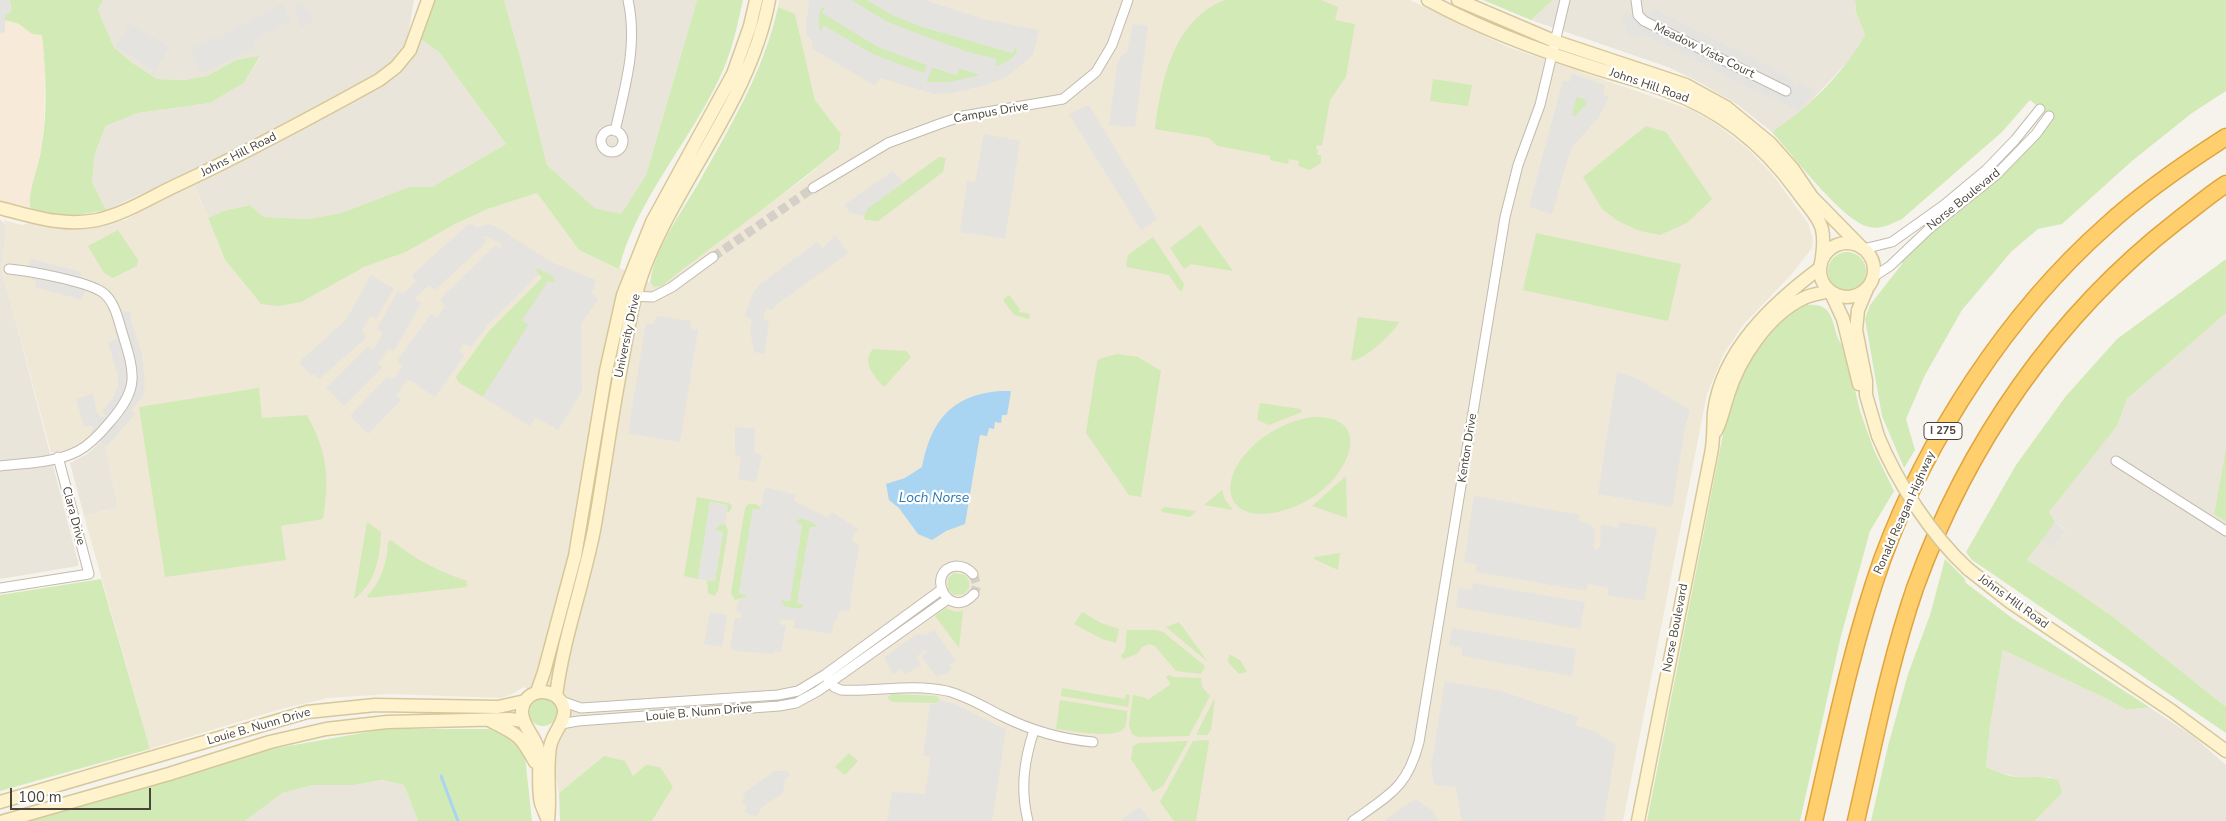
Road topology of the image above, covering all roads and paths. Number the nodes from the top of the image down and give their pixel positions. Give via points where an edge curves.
1 (428, 0) edge
2 (628, 0) edge
3 (756, 0) edge
4 (769, 0) edge
5 (1128, 0) edge
6 (1428, 0) edge
7 (1458, 0) edge
8 (1565, 0) edge
9 (1636, 0) edge
10 (1553, 47) junction
11 (1786, 91) dead end
12 (2040, 110) dead end
13 (2049, 116) dead end
14 (615, 130) dead end
15 (2226, 137) edge
16 (2226, 184) edge
17 (813, 188) tunnel mouth
18 (0, 208) edge
19 (1863, 248) junction
20 (713, 257) tunnel mouth
21 (1820, 266) junction
22 (9, 269) dead end
23 (1874, 277) junction
24 (1867, 289) junction
25 (1831, 292) junction
26 (629, 296) junction
27 (1866, 394) junction
28 (1714, 436) junction
29 (58, 457) junction
30 (2116, 460) dead end
31 (0, 466) edge
32 (2226, 530) edge
33 (974, 574) dead end
34 (0, 588) edge
35 (941, 590) junction
36 (974, 594) dead end
37 (948, 599) junction
38 (828, 678) junction
39 (537, 692) junction
40 (558, 698) junction
41 (525, 701) junction
42 (488, 720) junction
43 (525, 724) junction
44 (558, 727) junction
45 (1034, 730) junction
46 (1093, 742) dead end
47 (2226, 751) edge
48 (539, 769) junction
49 (0, 802) edge
50 (548, 820) edge
51 (4, 821) edge
52 (1028, 821) edge
53 (1353, 821) edge
54 (1638, 821) edge
55 (1814, 821) edge
56 (1856, 821) edge

1 - 18 main road, Johns Hill Road via 410,50 396,67 222,164 120,213 96,220 49,221
2 - 14 street via 633,38
3 - 26 main road, University Drive via 733,74 652,222
4 - 26 main road, University Drive via 761,35 738,92
5 - 17 street, Campus Drive via 1112,45 1096,72 1063,99 963,116 942,123 888,143
6 - 10 main road, Johns Hill Road via 1489,29
7 - 10 main road, Johns Hill Road
8 - 10 street, Kenton Drive
9 - 11 street, Meadow Vista Court via 1638,15 1644,21
10 - 19 main road, Johns Hill Road via 1670,79 1726,107 1770,143 1812,197
10 - 21 main road, Johns Hill Road via 1678,95 1737,128 1778,166 1816,216 1824,235
10 - 53 street, Kenton Drive via 1540,105 1518,165 1505,217 1414,763 1405,780
12 - 19 street, Norse Boulevard via 1986,170 1944,204 1892,242
13 - 23 street, Norse Boulevard via 1996,175
15 - 55 highway, Ronald Reagan Highway / I 275 via 2139,198 2080,251 2007,334 1945,426 1919,475 1880,569 1860,629
16 - 56 highway via 2140,250 2092,296 2033,368 2001,413 1966,473 1930,550 1903,627
19 - 21 main road via 1845,243 1837,245 1824,256
19 - 23 main road via 1872,260
20 - 26 street via 672,287 653,296
21 - 25 main road via 1822,280
21 - 28 main road, Norse Boulevard via 1764,316 1732,360 1718,395
22 - 29 street via 30,271 101,292 111,301 130,356 131,390 126,403 94,441 77,452
23 - 24 main road
24 - 25 main road via 1854,297
24 - 27 main road, Johns Hill Road via 1856,319
25 - 27 main road, Johns Hill Road via 1842,319 1858,380
25 - 28 main road, Norse Boulevard via 1807,296 1797,302 1756,339 1740,363
26 - 39 main road, University Drive via 605,379 575,556
26 - 40 main road, University Drive via 588,561 568,634
27 - 47 main road, Johns Hill Road, bridge via 1878,436 1895,473 1928,522 1968,569 2010,602
28 - 54 main road, Norse Boulevard
29 - 31 street
29 - 34 street, Clara Drive via 89,574
30 - 32 street
33 - 35 street via 964,567 952,567 941,579
35 - 37 street
35 - 38 street, Louie B. Nunn Drive
36 - 37 street via 964,602
37 - 38 street, Louie B. Nunn Drive
38 - 40 street, Louie B. Nunn Drive via 798,691 778,695 582,708
38 - 44 street, Louie B. Nunn Drive via 818,691 796,703 578,720
38 - 45 street via 834,688 841,690 908,686 946,691 968,698
39 - 40 main road via 544,691
39 - 41 main road
40 - 44 main road, University Drive via 564,713
41 - 43 main road, University Drive via 522,710
41 - 49 main road, Louie B. Nunn Drive via 498,708 375,705 307,712
42 - 43 main road, Louie B. Nunn Drive via 510,719
42 - 48 main road via 516,733 526,743
42 - 51 main road, Louie B. Nunn Drive via 387,722 326,728
43 - 44 main road via 541,734
43 - 48 main road, University Drive via 538,750
44 - 50 main road, University Drive via 550,746 548,764
45 - 46 street
45 - 52 street via 1023,776
48 - 50 main road, University Drive via 541,802

